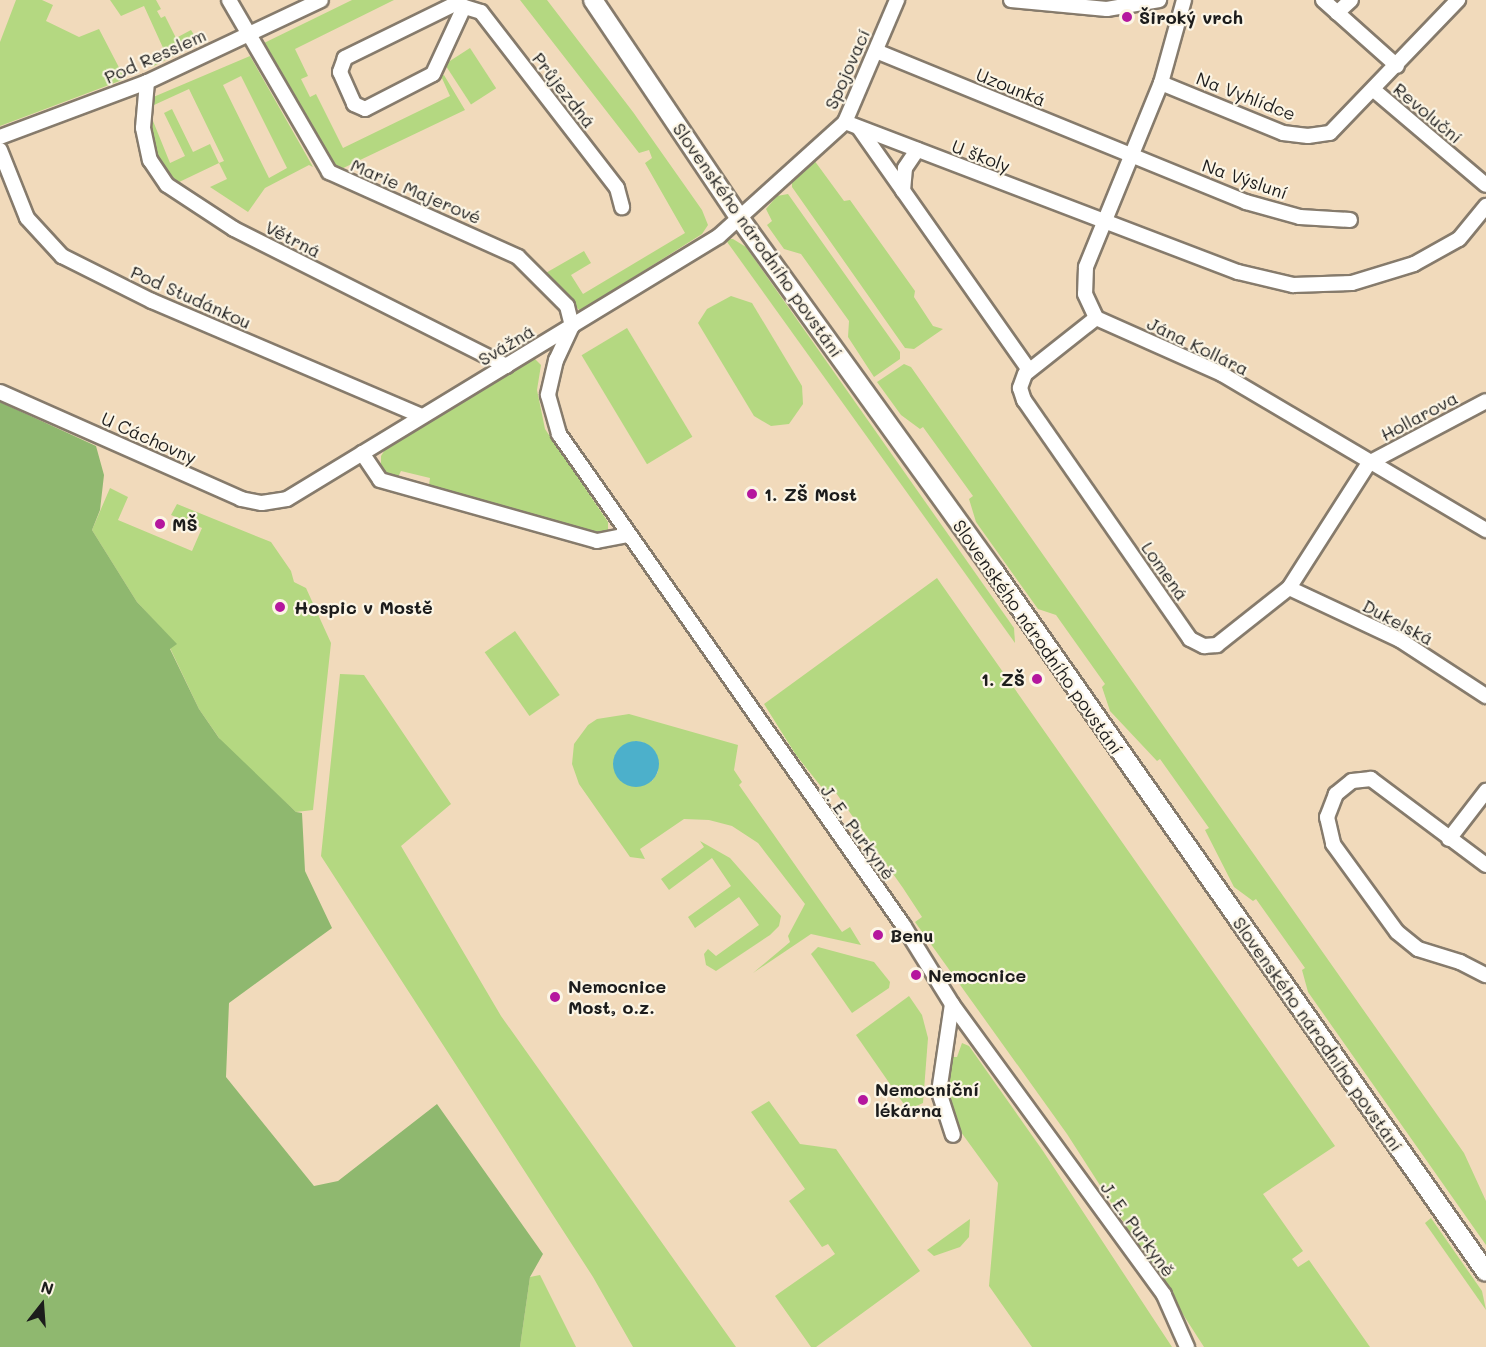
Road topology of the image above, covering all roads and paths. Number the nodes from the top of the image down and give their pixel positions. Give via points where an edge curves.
1 (230, 0) edge
2 (321, 0) edge
3 (593, 0) edge
4 (897, 0) edge
5 (1011, 0) edge
6 (1159, 0) edge
7 (1184, 0) edge
8 (1323, 0) edge
9 (1351, 0) edge
10 (1458, 0) edge
11 (457, 4) edge
12 (1337, 13) junction
13 (250, 34) junction
14 (876, 51) junction
15 (1397, 66) junction
16 (147, 82) junction
17 (1161, 82) junction
18 (1375, 91) junction
19 (844, 122) junction
20 (859, 128) junction
21 (0, 137) edge
22 (0, 150) edge
23 (917, 150) junction
24 (1133, 156) junction
25 (1486, 185) edge
26 (903, 190) junction
27 (1486, 206) edge
28 (622, 207) dead end
29 (738, 216) junction
30 (1350, 220) dead end
31 (1104, 224) junction
32 (1096, 318) junction
33 (572, 326) junction
34 (506, 366) junction
35 (1029, 370) junction
36 (0, 392) edge
37 (1486, 401) edge
38 (421, 416) junction
39 (362, 453) junction
40 (1370, 463) junction
41 (287, 499) joint
42 (1486, 530) edge
43 (628, 535) junction
44 (1289, 588) junction
45 (1486, 696) edge
46 (1486, 791) edge
47 (1449, 839) junction
48 (1486, 865) edge
49 (1486, 975) edge
50 (952, 1004) junction
51 (953, 1135) dead end
52 (1486, 1272) edge
53 (1187, 1347) edge

1 - 13 street, Marie Majerové
2 - 13 street, Pod Resslem
3 - 29 street, Slovenského národního povstání
4 - 14 street, Spojovací
5 - 6 street via 1107,9
7 - 17 street
8 - 12 street
9 - 12 street
10 - 15 street, Na Vyhlídce
11 - 11 street via 345,58 340,72 354,104 365,109 433,74
11 - 28 street, Průjezdná via 481,12 489,21 617,188
12 - 15 street
13 - 16 street, Pod Resslem
13 - 33 street, Marie Majerové via 329,172 518,257 567,306
14 - 19 street, Spojovací
14 - 24 street, Uzounká
15 - 18 street, Na Vyhlídce
16 - 21 street, Pod Resslem
16 - 34 street, Větrná via 143,128 150,160 166,185 234,229
17 - 18 street, Na Vyhlídce via 1283,133 1308,136 1330,133
17 - 24 street
18 - 25 street, Revoluční
19 - 20 street, U školy
19 - 29 street, Spojovací
20 - 23 street, U školy
20 - 26 street
22 - 38 street, Pod Studánkou via 27,218 62,256 152,301
23 - 26 street via 905,168
23 - 31 street, U školy
24 - 30 street, Na Výsluní via 1246,202 1300,217
24 - 31 street
26 - 35 street
27 - 31 street, U školy via 1459,239 1414,264 1352,283 1293,285 1238,273
29 - 33 street, Svážná via 719,236
29 - 52 street, Slovenského národního povstání via 994,571
31 - 32 street via 1086,267 1085,294
32 - 35 street
32 - 40 street, Jána Kollára via 1222,374
33 - 34 street, Svážná
33 - 43 street, J. E. Purkyně via 556,360 548,395 559,434
34 - 38 street, Svážná
35 - 44 street, Lomená via 1020,388 1024,400 1190,639 1204,646 1217,645
36 - 41 street, U Cáchovny via 242,499 262,503
37 - 40 street, Hollarova
38 - 39 street, Svážná
39 - 41 street, Svážná
39 - 43 street via 380,480 597,541
40 - 42 street, Jána Kollára
40 - 44 street, Lomená
43 - 50 street, J. E. Purkyně via 903,925
44 - 45 street, Dukelská via 1400,640
46 - 47 street
47 - 48 street
47 - 49 street via 1371,779 1352,781 1336,794 1327,817 1333,844 1396,932 1418,949
50 - 51 street via 939,1092
50 - 53 street, J. E. Purkyně via 1164,1295

